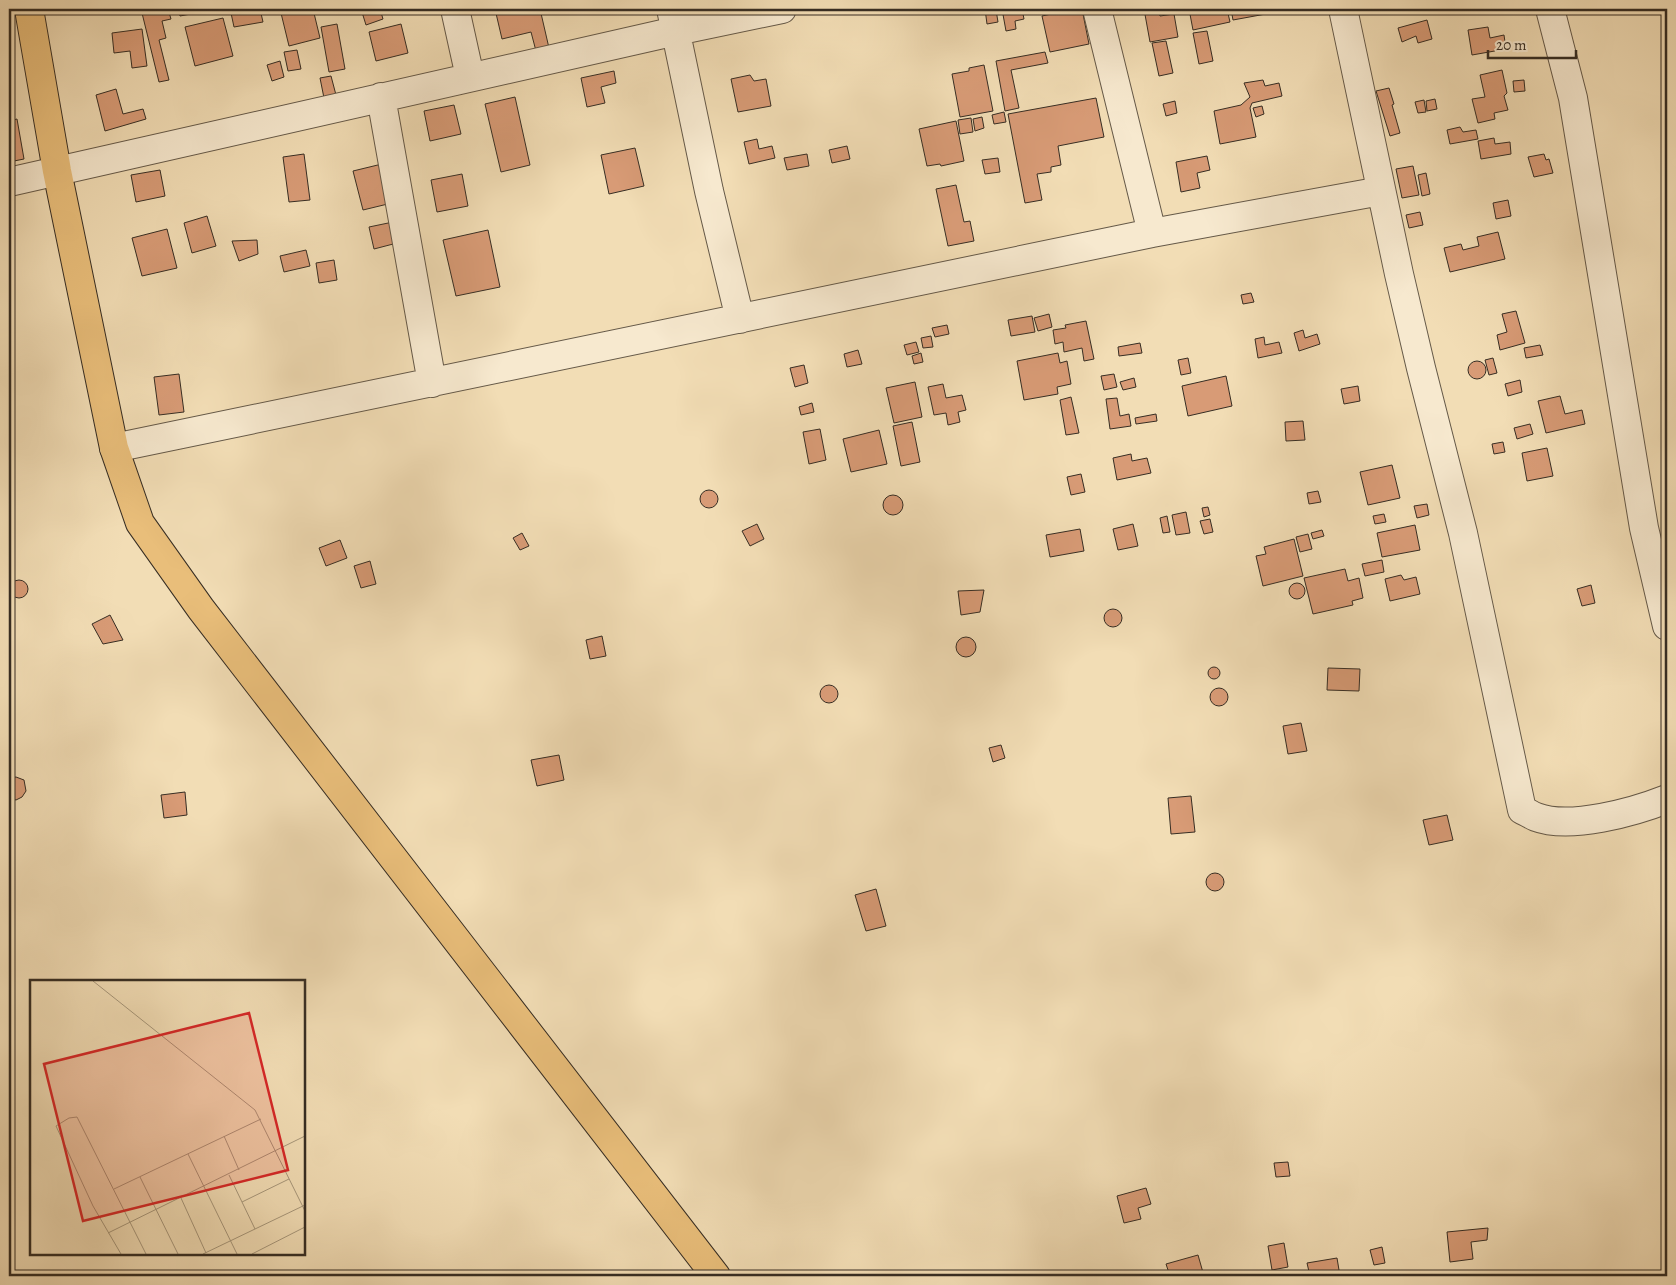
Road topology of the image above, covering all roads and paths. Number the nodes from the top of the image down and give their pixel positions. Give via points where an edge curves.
1 (29, 9) edge
2 (456, 9) edge
3 (782, 9) edge
4 (1097, 9) edge
5 (1343, 9) edge
6 (1550, 9) edge
7 (673, 20) edge
8 (470, 77) junction
9 (381, 98) junction
10 (57, 171) junction
11 (9, 182) edge
12 (1381, 191) junction
13 (1152, 234) junction
14 (740, 319) junction
15 (432, 382) junction
16 (114, 448) junction
17 (1667, 626) edge
18 (1667, 798) edge
19 (716, 1276) edge

1 - 10 main road
2 - 8 street
3 - 7 street
4 - 13 street
5 - 12 street
6 - 17 street via 1573,98 1644,528
7 - 8 street
7 - 14 street via 708,192
8 - 9 street
9 - 10 street
9 - 15 street
10 - 11 street
10 - 16 main road
12 - 13 street
12 - 18 street via 1463,533 1522,810 1537,817 1560,821 1586,820 1647,807
13 - 14 street
14 - 15 street
15 - 16 street
16 - 19 main road via 140,523 202,609

